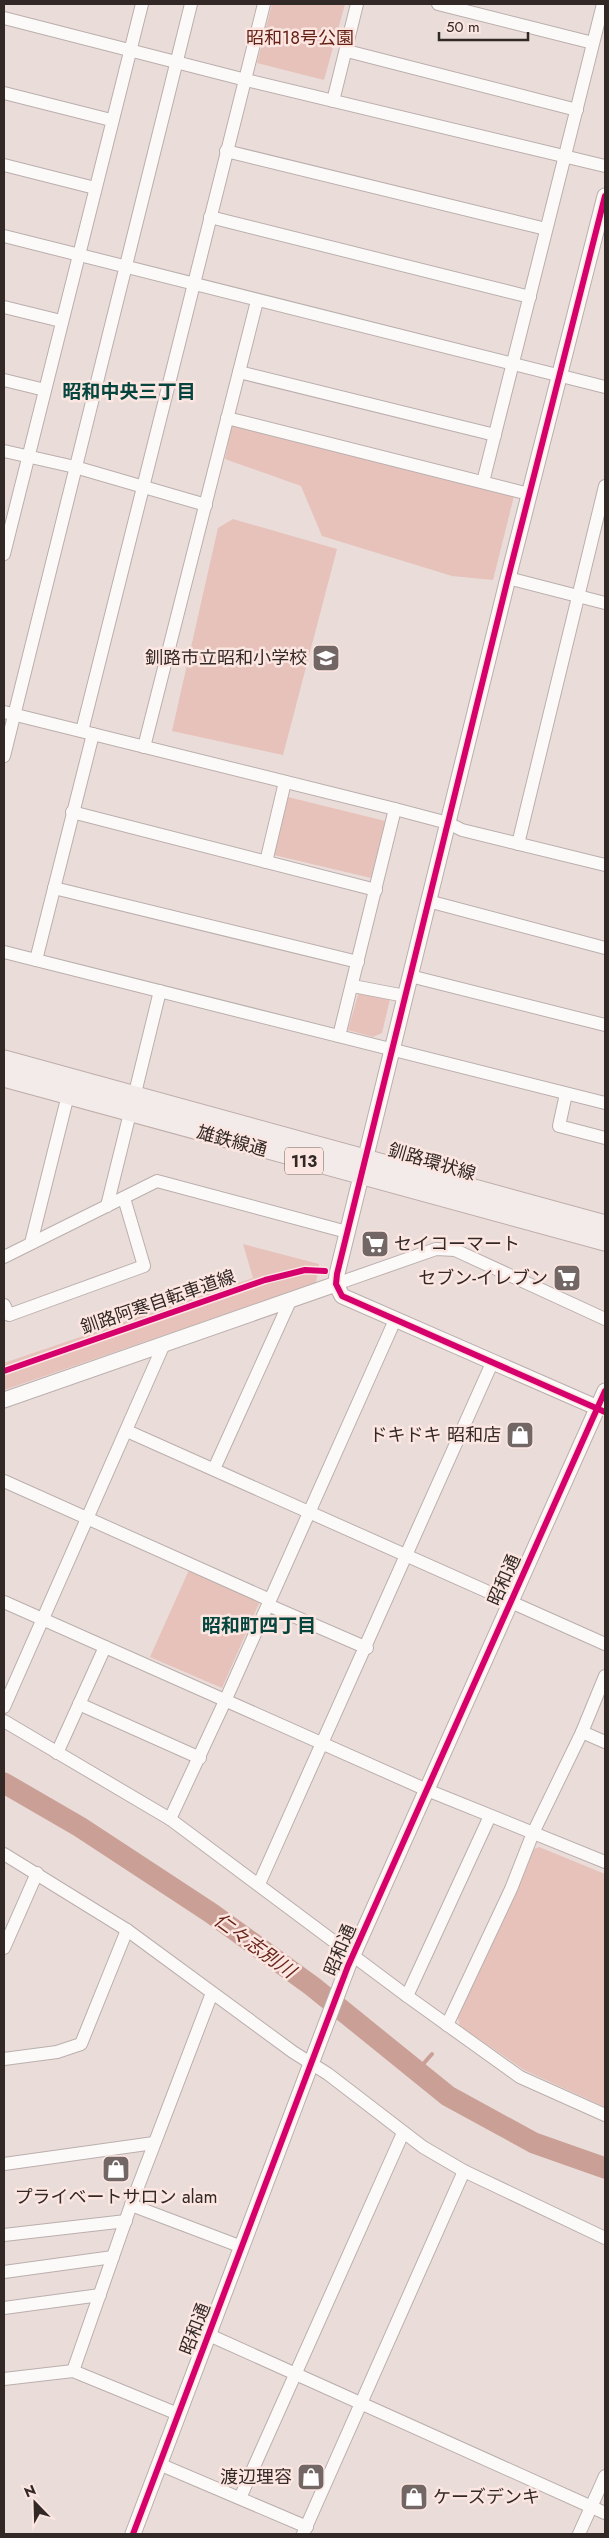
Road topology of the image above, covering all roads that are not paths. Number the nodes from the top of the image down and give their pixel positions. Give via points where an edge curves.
1 (142, 4) edge
2 (191, 4) edge
3 (264, 4) edge
4 (357, 4) edge
5 (438, 4) edge
6 (603, 4) edge
7 (4, 18) edge
8 (593, 43) junction
9 (130, 49) junction
10 (347, 51) junction
11 (177, 62) junction
12 (246, 80) junction
13 (4, 93) edge
14 (333, 101) junction
15 (576, 110) junction
16 (111, 120) junction
17 (226, 151) junction
18 (566, 158) junction
19 (4, 165) edge
20 (605, 166) edge
21 (95, 188) junction
22 (605, 196) edge
23 (210, 217) junction
24 (546, 229) junction
25 (4, 236) edge
26 (80, 254) junction
27 (125, 267) junction
28 (193, 285) junction
29 (530, 297) junction
30 (257, 301) junction
31 (4, 307) edge
32 (61, 321) junction
33 (513, 364) junction
34 (239, 372) junction
35 (560, 376) junction
36 (4, 380) edge
37 (605, 387) edge
38 (45, 390) junction
39 (227, 418) junction
40 (494, 436) junction
41 (4, 451) edge
42 (28, 457) junction
43 (75, 468) junction
44 (483, 482) junction
45 (605, 486) edge
46 (142, 487) junction
47 (529, 494) junction
48 (206, 505) junction
49 (8, 522) edge
50 (600, 531) edge
51 (4, 554) edge
52 (508, 578) junction
53 (577, 596) junction
54 (605, 603) edge
55 (9, 713) edge
56 (88, 732) junction
57 (144, 747) junction
58 (4, 756) edge
59 (285, 782) junction
60 (395, 809) junction
61 (72, 812) junction
62 (448, 823) junction
63 (518, 844) junction
64 (266, 862) junction
65 (605, 865) edge
66 (54, 888) junction
67 (376, 890) junction
68 (428, 902) junction
69 (605, 948) edge
70 (4, 952) edge
71 (36, 960) junction
72 (358, 962) junction
73 (410, 976) junction
74 (353, 986) junction
75 (160, 992) junction
76 (405, 996) junction
77 (605, 1025) edge
78 (339, 1036) junction
79 (392, 1049) junction
80 (4, 1076) edge
81 (566, 1094) junction
82 (68, 1095) junction
83 (605, 1103) edge
84 (132, 1105) junction
85 (605, 1138) edge
86 (362, 1168) junction
87 (124, 1198) junction
88 (107, 1206) junction
89 (605, 1225) edge
90 (347, 1232) junction
91 (605, 1242) edge
92 (31, 1243) junction
93 (4, 1257) edge
94 (336, 1284) junction
95 (290, 1301) junction
96 (4, 1305) edge
97 (605, 1318) edge
98 (395, 1320) junction
99 (164, 1344) junction
100 (492, 1363) junction
101 (605, 1391) edge
102 (4, 1400) edge
103 (601, 1410) edge
104 (127, 1431) junction
105 (214, 1469) junction
106 (4, 1481) edge
107 (310, 1512) junction
108 (88, 1520) junction
109 (407, 1555) junction
110 (511, 1601) junction
111 (4, 1602) edge
112 (269, 1602) junction
113 (43, 1620) junction
114 (605, 1644) edge
115 (105, 1647) junction
116 (367, 1648) junction
117 (605, 1676) edge
118 (226, 1702) junction
119 (79, 1704) junction
120 (4, 1707) edge
121 (4, 1721) edge
122 (582, 1732) junction
123 (605, 1742) edge
124 (322, 1744) junction
125 (57, 1753) junction
126 (200, 1758) junction
127 (427, 1790) junction
128 (490, 1816) junction
129 (170, 1820) junction
130 (533, 1834) junction
131 (4, 1854) edge
132 (605, 1862) edge
133 (36, 1873) junction
134 (259, 1884) junction
135 (127, 1930) junction
136 (4, 1948) edge
137 (351, 1961) junction
138 (212, 1993) junction
139 (407, 1996) junction
140 (447, 2025) junction
141 (313, 2057) junction
142 (4, 2059) edge
143 (605, 2116) edge
144 (403, 2133) junction
145 (154, 2142) junction
146 (4, 2164) edge
147 (464, 2171) junction
148 (131, 2205) junction
149 (126, 2221) junction
150 (4, 2235) edge
151 (605, 2238) edge
152 (242, 2247) junction
153 (114, 2257) junction
154 (4, 2272) edge
155 (100, 2295) junction
156 (4, 2308) edge
157 (209, 2335) junction
158 (73, 2371) junction
159 (295, 2374) junction
160 (4, 2379) edge
161 (361, 2404) junction
162 (178, 2414) junction
163 (159, 2464) junction
164 (605, 2476) edge
165 (240, 2498) junction
166 (591, 2507) junction
167 (605, 2513) edge
168 (305, 2530) edge
169 (133, 2534) edge
170 (579, 2534) edge

1 - 9 street
2 - 11 street
3 - 12 street
4 - 10 street
5 - 8 street
6 - 8 street
7 - 9 street
8 - 15 street
9 - 11 street
9 - 16 street
10 - 14 street
10 - 15 street
11 - 12 street
11 - 27 street
12 - 14 street
12 - 17 street
13 - 16 street
14 - 18 street
15 - 18 street
16 - 21 street
17 - 23 street
17 - 24 street
18 - 20 street
18 - 24 street
19 - 21 street
21 - 26 street
22 - 35 street
23 - 28 street
23 - 29 street
24 - 29 street
25 - 26 street
26 - 27 street
26 - 32 street
27 - 28 street
27 - 43 street
28 - 30 street
28 - 46 street
29 - 33 street
30 - 33 street
30 - 34 street
31 - 32 street
32 - 38 street
33 - 35 street
33 - 40 street
34 - 39 street
34 - 40 street
35 - 37 street
35 - 47 street
36 - 38 street
38 - 42 street
39 - 44 street
39 - 48 street
40 - 44 street
41 - 42 street
42 - 43 street
42 - 49 street
43 - 46 street
43 - 55 street
44 - 47 street
45 - 50 street
46 - 48 street
46 - 56 street
47 - 52 street
48 - 57 street
49 - 51 street
50 - 53 street
52 - 53 street
52 - 62 street
53 - 54 street
53 - 63 street
55 - 56 street
55 - 58 street
56 - 57 street
56 - 61 street
57 - 59 street
59 - 60 street
59 - 64 street
60 - 62 street
60 - 67 street
61 - 64 street
61 - 66 street
62 - 63 street via 462,830
62 - 68 street
63 - 65 street
64 - 67 street
66 - 71 street
66 - 72 street
67 - 72 street
68 - 69 street
68 - 73 street
70 - 71 street
71 - 75 street
72 - 74 street
73 - 76 street
73 - 77 street
74 - 76 street
74 - 78 street
75 - 78 street
75 - 84 street
76 - 79 street
78 - 79 street
79 - 81 street
79 - 86 street
80 - 82 main road, 雄鉄線通 / 113
80 - 84 main road, 雄鉄線通 / 113
81 - 83 street
81 - 85 street via 559,1126
82 - 84 main road, 雄鉄線通 / 113
82 - 92 street
84 - 86 main road, 雄鉄線通 / 113
84 - 88 street
86 - 89 main road, 釧路環状線 / 113
86 - 90 street
86 - 91 main road, 雄鉄線通 / 113
87 - 88 street
87 - 90 street via 157,1181
87 - 96 street via 144,1266 9,1315
88 - 92 street
90 - 94 street
92 - 93 street
94 - 95 street
94 - 97 street via 436,1249 455,1250
94 - 98 street via 342,1296
95 - 99 street
95 - 105 street
98 - 100 street
98 - 107 street
99 - 102 street
99 - 104 street
100 - 103 street
100 - 109 street
101 - 103 street, 昭和通
103 - 110 street, 昭和通
104 - 105 street
104 - 108 street
105 - 107 street
106 - 108 street
107 - 109 street
107 - 112 street
108 - 112 street
108 - 113 street
109 - 110 street
109 - 116 street
110 - 114 street
110 - 127 street, 昭和通
111 - 113 street
112 - 116 street
112 - 118 street
113 - 115 street
113 - 120 street
115 - 118 street
115 - 119 street
116 - 124 street
117 - 122 street
118 - 124 street
118 - 126 street
119 - 125 street
119 - 126 street
121 - 125 street
122 - 123 street
122 - 130 street
124 - 127 street
124 - 134 street
125 - 129 street
126 - 129 street
127 - 128 street
127 - 137 street, 昭和通
128 - 130 street
128 - 139 street
129 - 134 street
130 - 132 street
130 - 140 street
131 - 133 street
133 - 135 street
133 - 136 street
134 - 137 street
135 - 138 street
135 - 142 street via 81,2044 57,2052
137 - 139 street
137 - 141 street, 昭和通
138 - 141 street
138 - 145 street
139 - 140 street
140 - 143 street via 520,2077
141 - 144 street via 328,2074
141 - 152 street, 昭和通
144 - 147 street
144 - 159 street
145 - 146 street
145 - 148 street
147 - 151 street
147 - 161 street
148 - 149 street
148 - 152 street
149 - 150 street
149 - 153 street
152 - 157 street, 昭和通
153 - 154 street
153 - 155 street
155 - 156 street
155 - 158 street
157 - 159 street
157 - 162 street, 昭和通
158 - 160 street
158 - 162 street
159 - 161 street
159 - 165 street
161 - 166 street
161 - 168 street
162 - 163 street, 昭和通
163 - 165 street
163 - 169 street, 昭和通
164 - 166 street
165 - 168 street
166 - 167 street
166 - 170 street

